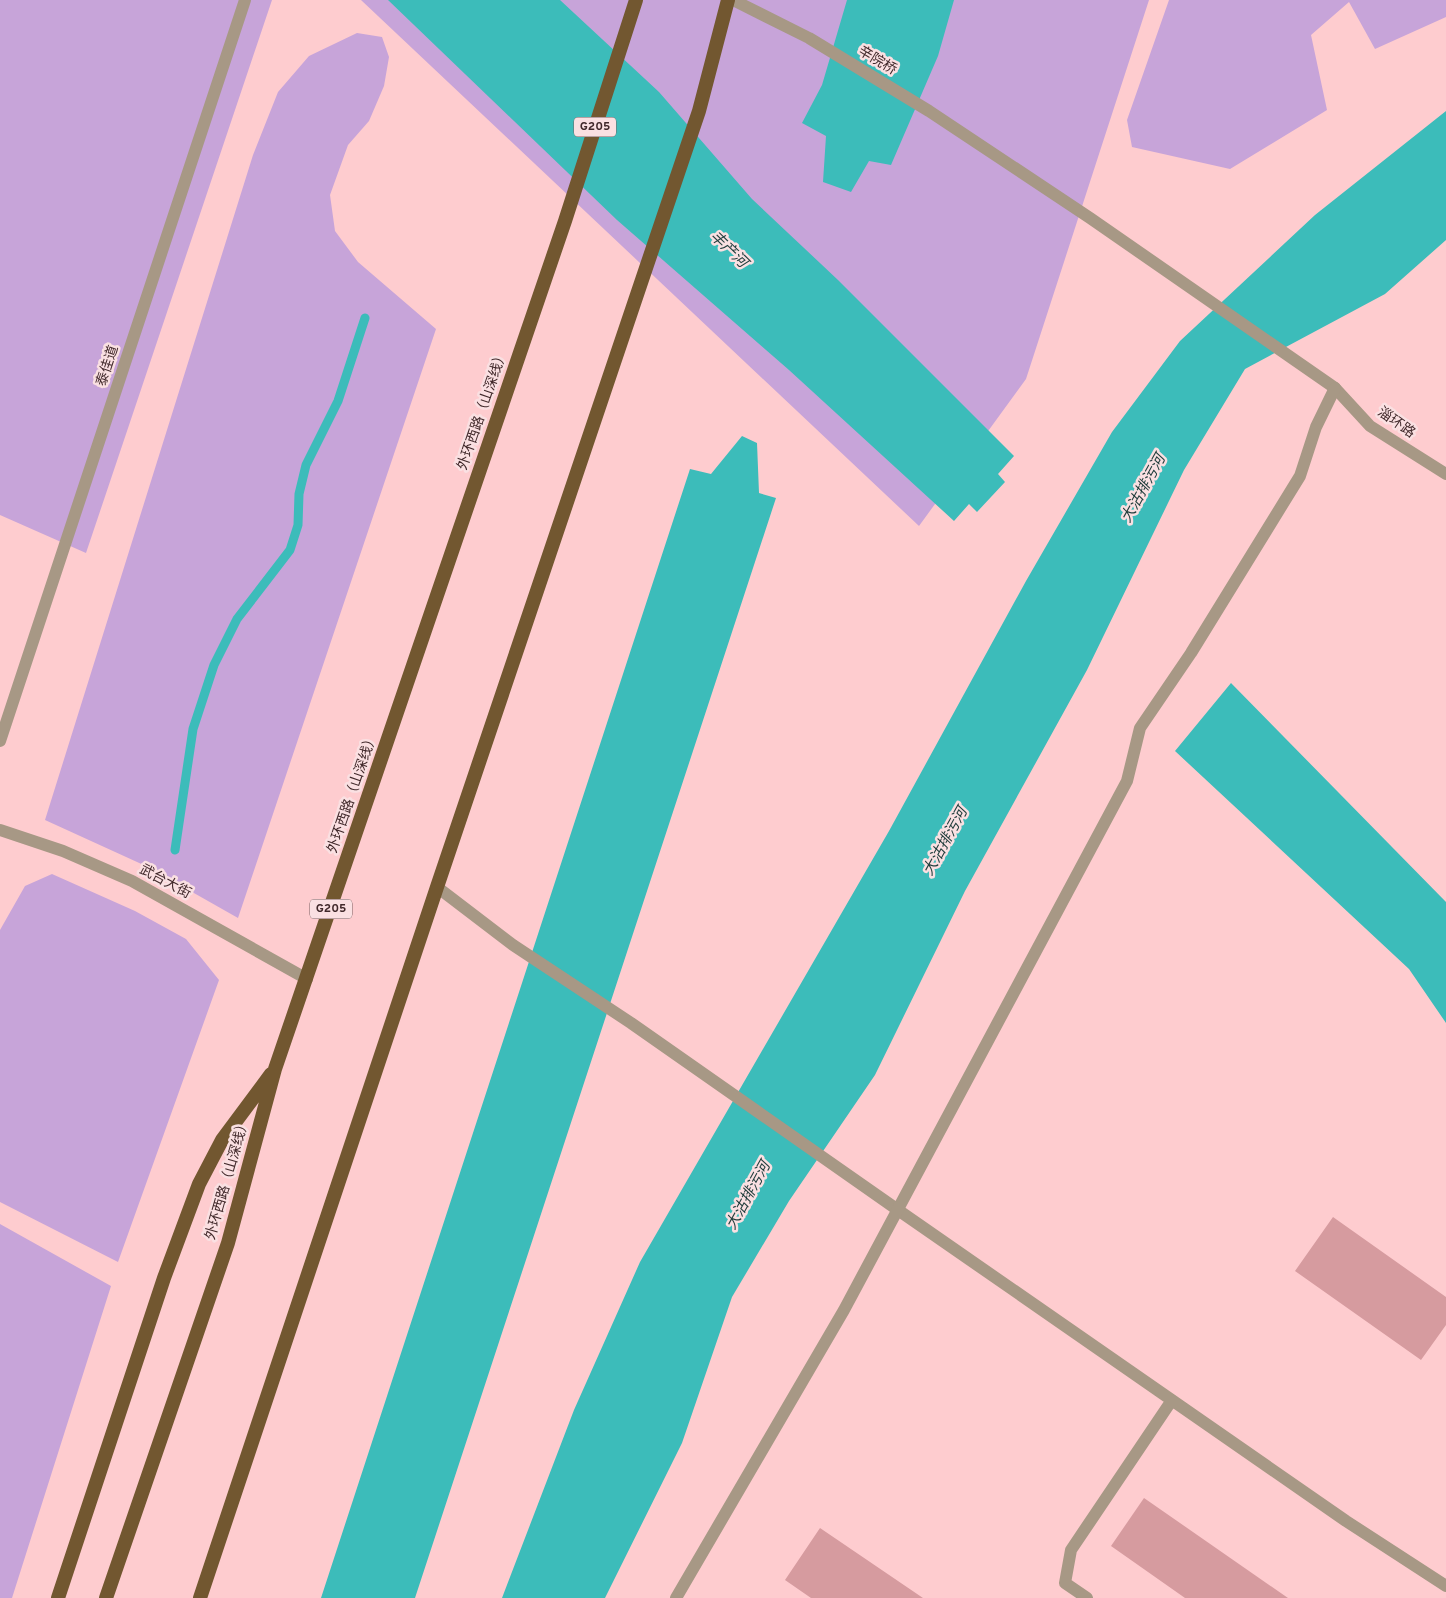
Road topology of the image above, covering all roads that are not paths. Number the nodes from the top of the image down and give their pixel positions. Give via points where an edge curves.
1 (245, 0) edge
2 (636, 0) edge
3 (728, 0) edge
4 (733, 0) edge
5 (1212, 302) joint
6 (1335, 388) junction
7 (1446, 474) edge
8 (0, 741) edge
9 (0, 830) edge
10 (437, 887) junction
11 (307, 980) junction
12 (275, 1069) junction
13 (898, 1210) junction
14 (1172, 1400) junction
15 (1446, 1586) edge
16 (58, 1598) edge
17 (106, 1598) edge
18 (200, 1598) edge
19 (676, 1598) edge
20 (1087, 1598) edge

1 - 8 street, 泰佳道
2 - 11 highway, 外环西路（山深线） / G205
3 - 10 highway via 699,111
4 - 5 street, 辛院桥 via 809,38 929,111
5 - 6 street, 淄环路
6 - 7 street, 淄环路 via 1370,426
6 - 13 street via 1316,427 1300,476 1192,654 1140,728 1127,781
9 - 11 street, 武台大街 via 63,851 132,881
10 - 13 street via 513,945 631,1023
10 - 18 highway
11 - 12 highway, 外环西路（山深线） / G205
12 - 16 highway via 222,1140 199,1184 164,1278
12 - 17 highway, 外环西路（山深线） / G205 via 228,1243
13 - 14 street
13 - 19 street via 844,1310
14 - 15 street
14 - 20 street via 1071,1550 1065,1583

